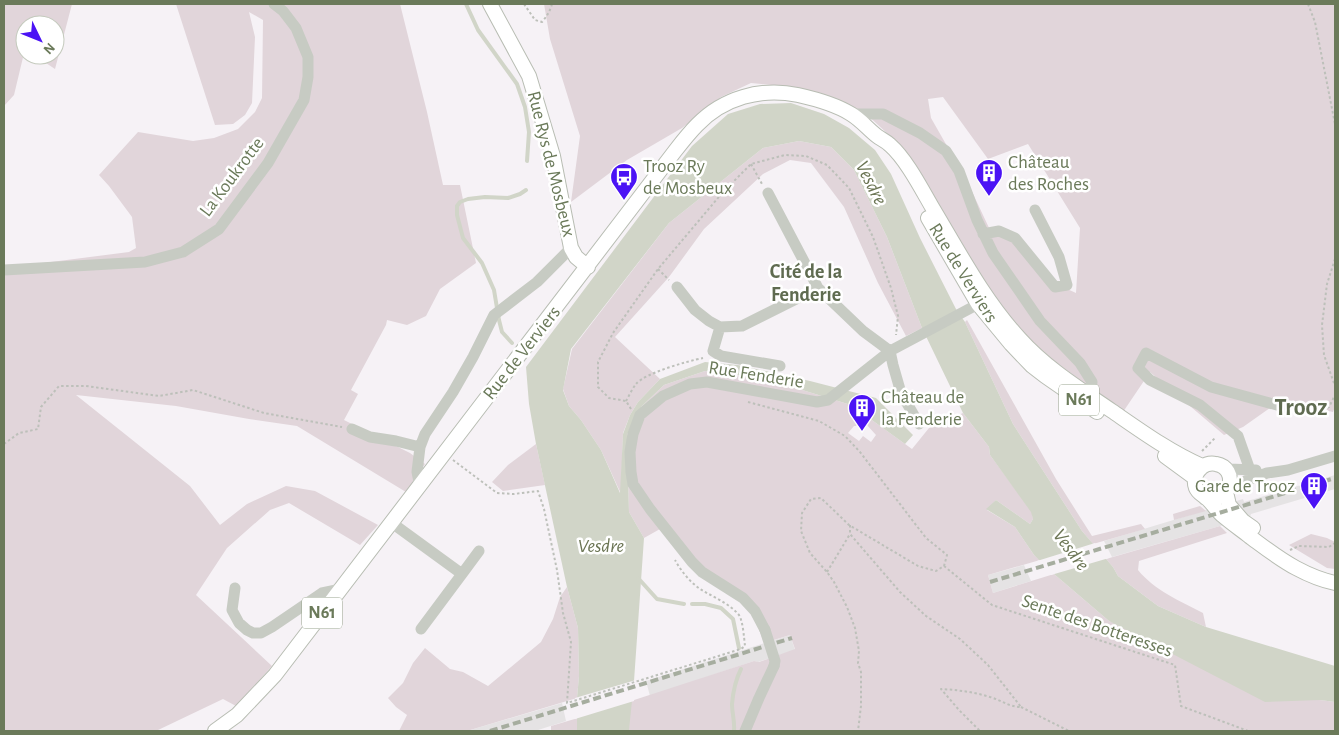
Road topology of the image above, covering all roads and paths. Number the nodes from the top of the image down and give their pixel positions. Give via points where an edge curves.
1 (274, 4) edge
2 (490, 4) edge
3 (524, 4) edge
4 (552, 4) edge
5 (1308, 4) edge
6 (851, 114) junction
7 (1335, 124) edge
8 (751, 164) junction
9 (768, 194) joint
10 (1035, 210) dead end
11 (983, 234) junction
12 (571, 248) junction
13 (1335, 259) edge
14 (588, 267) junction
15 (658, 269) junction
16 (4, 270) edge
17 (677, 287) joint
18 (818, 288) junction
19 (983, 302) junction
20 (720, 327) junction
21 (713, 351) junction
22 (890, 351) junction
23 (780, 366) dead end
24 (1335, 386) edge
25 (1088, 394) junction
26 (1335, 395) edge
27 (741, 400) dead end
28 (626, 401) junction
29 (1284, 407) joint
30 (631, 409) dead end
31 (919, 424) dead end
32 (352, 429) joint
33 (1216, 437) dead end
34 (4, 444) edge
35 (420, 447) junction
36 (1204, 450) dead end
37 (444, 454) junction
38 (1335, 456) edge
39 (1220, 465) junction
40 (1202, 466) junction
41 (1250, 470) junction
42 (1288, 470) junction
43 (1195, 478) junction
44 (420, 487) junction
45 (1228, 489) junction
46 (1207, 498) junction
47 (392, 523) junction
48 (850, 525) junction
49 (664, 526) junction
50 (850, 534) junction
51 (663, 538) dead end
52 (1335, 543) edge
53 (479, 551) dead end
54 (1285, 551) junction
55 (675, 560) dead end
56 (944, 566) junction
57 (827, 572) junction
58 (462, 574) junction
59 (1335, 574) edge
60 (1335, 582) edge
61 (235, 588) dead end
62 (341, 589) junction
63 (421, 629) dead end
64 (1021, 707) junction
65 (215, 731) edge
66 (745, 731) edge
67 (858, 731) edge
68 (980, 731) edge
69 (1069, 731) edge
70 (1248, 731) edge

1 - 16 street, La Koukrotte via 296,28 308,57 304,100 268,163 219,229 183,252 144,262
2 - 12 main road, Rue Rys de Mosbeux via 529,76 553,156
3 - 4 path via 535,20 542,22
5 - 7 path via 1315,22
6 - 11 street via 883,114 946,150 959,171
6 - 14 main road, Rue de Verviers / N61 via 835,106 788,93 766,92 728,102 697,125
6 - 19 main road, Rue de Verviers / N61 via 876,135 902,173 965,282
8 - 9 path
8 - 15 path
8 - 22 path via 785,155 806,156 826,166 849,188 873,237 896,307 896,333
9 - 18 street
10 - 11 street via 1059,257 1067,285 1055,287 1015,238 999,231
11 - 25 street via 1040,321 1080,363 1092,382
12 - 14 main road, Rue Rys de Mosbeux via 576,258
12 - 35 street via 537,282 497,313
13 - 24 path via 1327,284 1322,325 1324,355
14 - 37 main road, Rue de Verviers / N61
15 - 17 path
15 - 28 path via 613,333 598,362 598,386 609,398
17 - 20 street via 695,310
18 - 20 street via 742,326
18 - 22 street via 863,331
19 - 22 street, Rue Fenderie
19 - 25 main road, Rue de Verviers / N61 via 1040,358
19 - 43 main road, Rue de Verviers / N61 via 1010,344 1032,366
20 - 21 street
21 - 23 street via 721,356
21 - 28 path via 704,358 658,371 637,382
22 - 31 street via 901,393
22 - 49 street, Rue Fenderie via 828,400 817,402 706,382 690,384 652,404 640,415 633,434 631,472 633,484
25 - 40 main road, Rue de Verviers / N61 via 1165,446
26 - 29 path via 1329,407 1314,414
27 - 56 path via 819,422 845,436 926,538 947,555
28 - 30 path
29 - 41 street via 1211,387 1146,353 1138,368 1150,380 1200,405 1238,436
32 - 34 path via 264,413 193,390 159,396 86,386 59,386 41,407 38,429 19,433
32 - 35 street via 370,437
33 - 36 path
35 - 44 street via 417,472
37 - 44 main road, Rue de Verviers / N61
37 - 55 path via 497,493 538,491 571,642 567,703 746,646 740,616 688,579
38 - 42 street
39 - 40 main road, N61
39 - 41 street via 1228,469
39 - 45 main road via 1230,480
40 - 43 main road
41 - 42 street
42 - 45 street via 1267,473
43 - 46 main road, N61 via 1195,487
44 - 47 main road, Rue de Verviers / N61
45 - 46 main road via 1215,499
45 - 54 main road via 1229,505 1243,521
46 - 60 main road, N61 via 1222,515 1284,561 1318,579
47 - 58 street
47 - 62 main road, Rue de Verviers / N61
48 - 50 path
48 - 56 path via 918,566 936,571
48 - 57 path via 821,498 811,499 802,513 801,531 810,553
49 - 51 street
49 - 66 street, Rue Fenderie, bridge via 702,572 743,598 755,611 765,630 775,661
50 - 57 path
50 - 64 path via 900,592 988,665
52 - 54 path via 1329,547 1299,546
53 - 58 street
54 - 59 main road via 1304,563
56 - 70 path, Sente des Botteresses via 992,605 1175,664 1181,706
57 - 67 path via 855,628 861,672
58 - 63 street
61 - 62 street via 232,610 239,623 253,633 272,627 322,593
62 - 65 main road, Rue de Verviers / N61 via 275,675 237,715
64 - 68 path via 964,691 941,689
64 - 69 path

